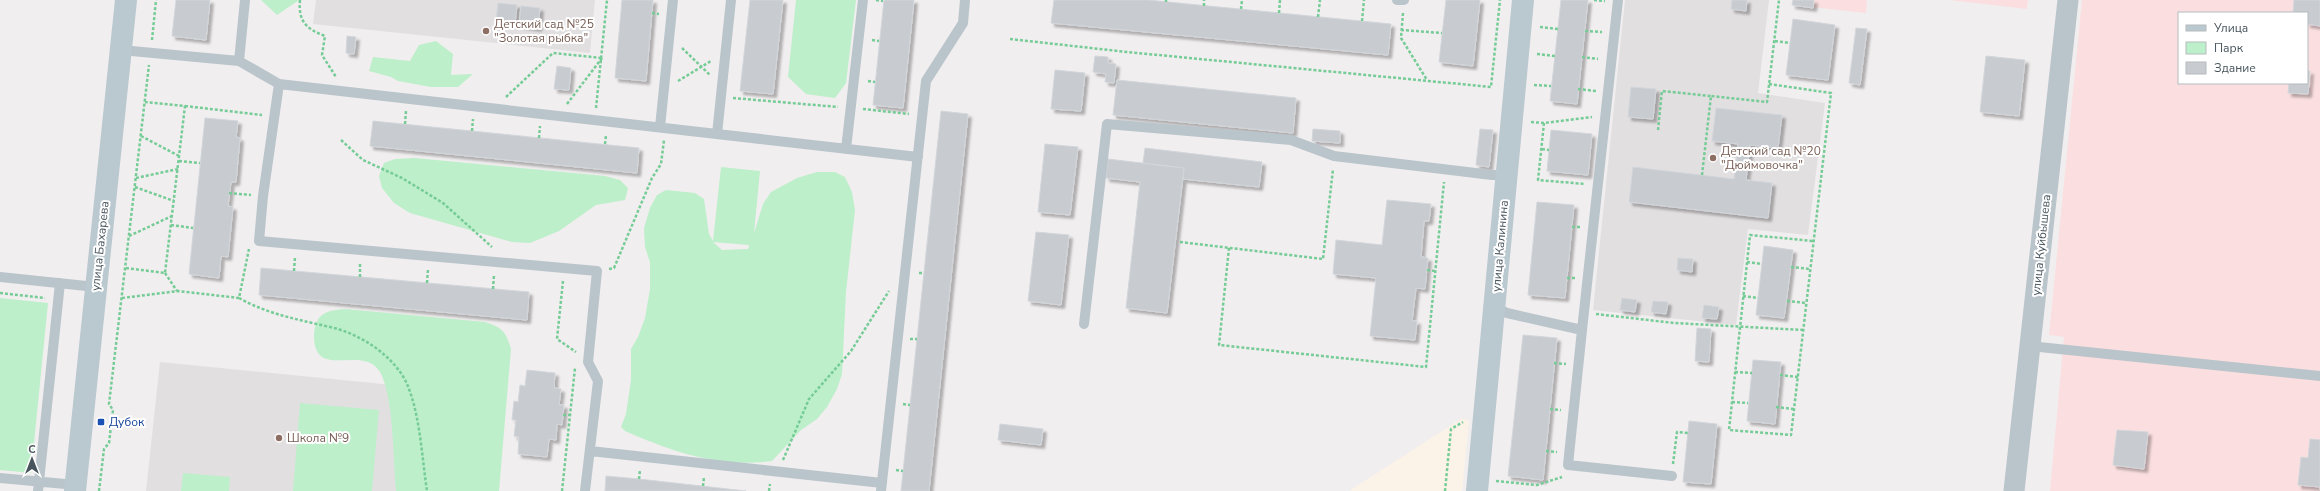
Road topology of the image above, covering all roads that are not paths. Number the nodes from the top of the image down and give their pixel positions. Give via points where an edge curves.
1 (126, 0) edge
2 (245, 0) edge
3 (672, 0) edge
4 (731, 0) edge
5 (862, 0) edge
6 (965, 0) edge
7 (1523, 0) edge
8 (1618, 0) edge
9 (2068, 0) edge
10 (121, 50) junction
11 (240, 61) junction
12 (279, 84) junction
13 (662, 128) junction
14 (717, 134) junction
15 (846, 149) junction
16 (918, 157) junction
17 (1507, 175) junction
18 (0, 277) edge
19 (60, 283) junction
20 (96, 287) junction
21 (1495, 307) junction
22 (1084, 324) dead end
23 (1582, 330) junction
24 (2030, 346) junction
25 (2320, 376) edge
26 (590, 451) junction
27 (1672, 476) road end
28 (0, 478) edge
29 (39, 486) edge
30 (882, 487) edge
31 (75, 488) edge
32 (585, 491) edge
33 (1476, 491) edge
34 (2014, 491) edge

1 - 10 street, улица Бахарева
2 - 11 lane
3 - 13 lane
4 - 14 lane
5 - 15 lane
6 - 16 lane via 963,23 926,81
7 - 17 street, улица Калинина
8 - 23 lane
9 - 24 street, улица Куйбышева
10 - 11 lane
10 - 20 street, улица Бахарева
11 - 12 lane
12 - 13 lane
12 - 26 lane via 259,241 597,271 588,362 598,381
13 - 14 lane
14 - 15 lane
15 - 16 lane
16 - 30 lane
17 - 21 street, улица Калинина
17 - 22 lane via 1334,156 1291,140 1107,124
18 - 19 lane
19 - 20 lane
19 - 29 lane
20 - 31 street, улица Бахарева
21 - 23 lane via 1507,313
21 - 33 street, улица Калинина
23 - 27 lane via 1568,465
24 - 25 lane
24 - 34 street, улица Куйбышева
26 - 30 lane via 779,471
26 - 32 lane
28 - 29 lane
29 - 31 lane

